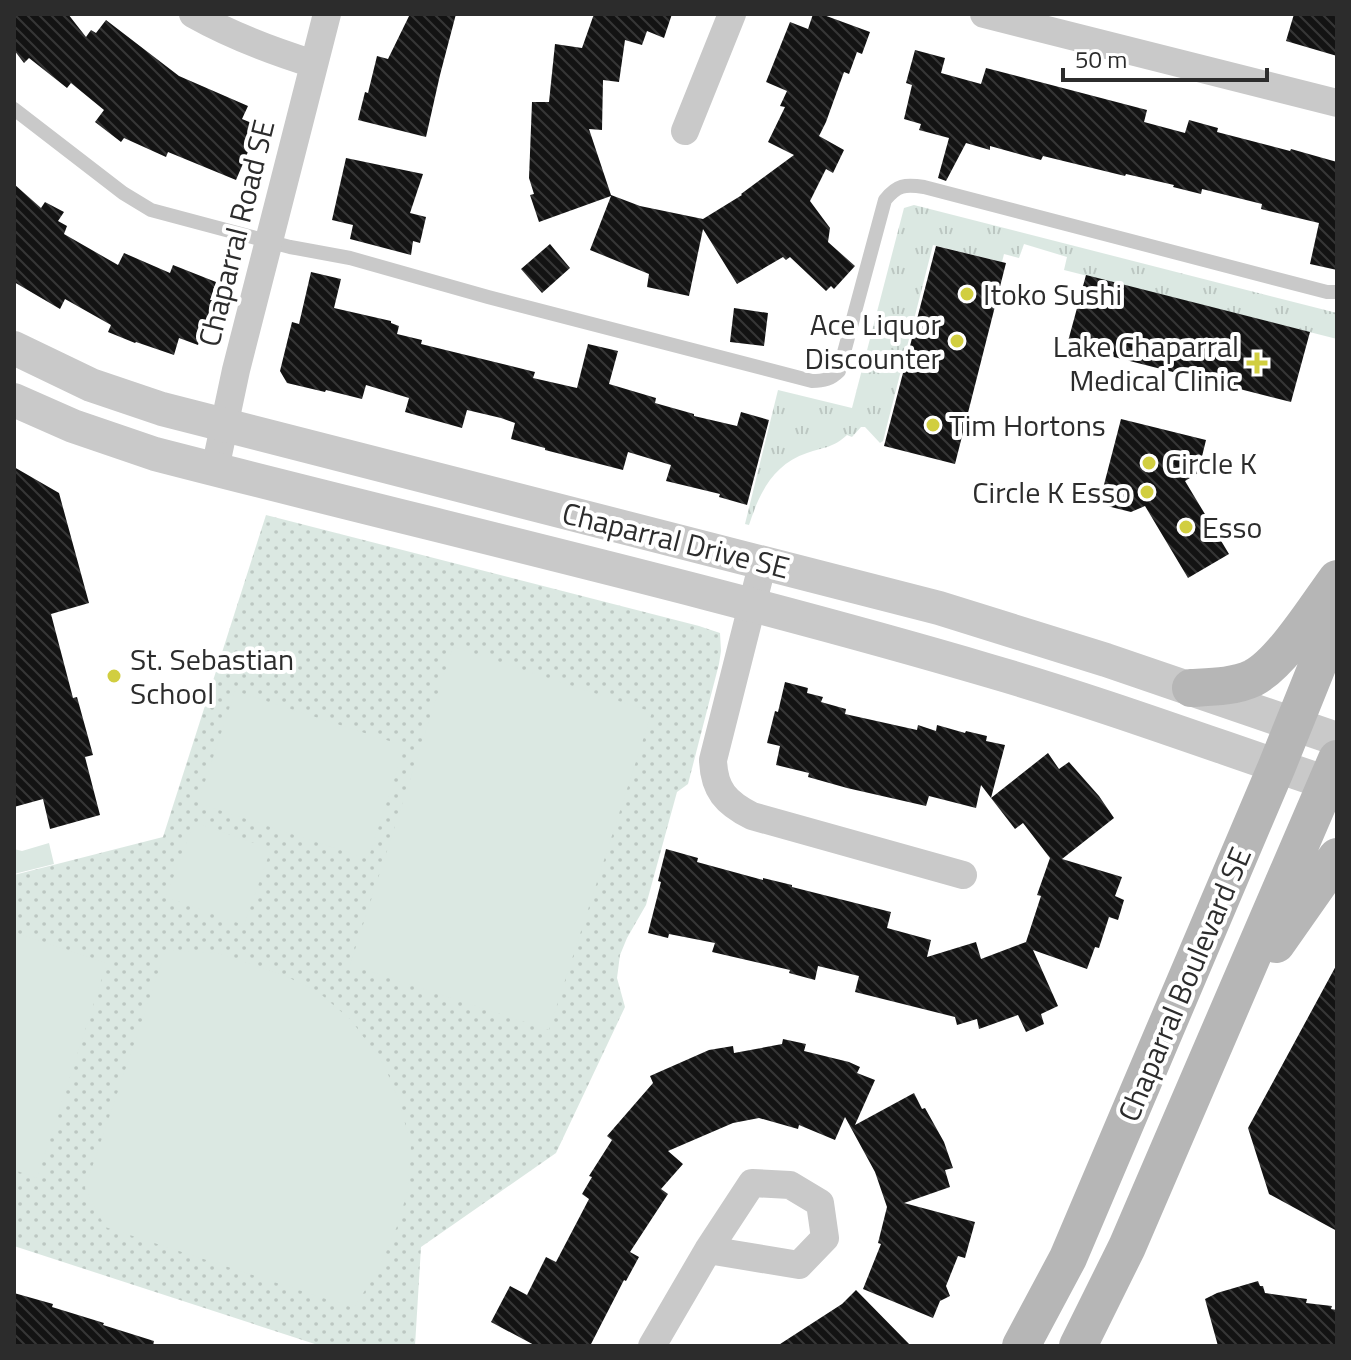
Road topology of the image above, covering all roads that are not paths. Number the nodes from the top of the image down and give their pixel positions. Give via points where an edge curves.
1 (193, 14) edge
2 (327, 14) edge
3 (732, 14) edge
4 (984, 14) edge
5 (1059, 23) edge
6 (314, 64) junction
7 (1337, 103) edge
8 (14, 109) edge
9 (685, 131) dead end
10 (269, 241) junction
11 (1337, 292) edge
12 (14, 348) edge
13 (14, 400) edge
14 (225, 425) junction
15 (215, 469) junction
16 (763, 562) junction
17 (1337, 579) edge
18 (751, 605) junction
19 (1337, 617) edge
20 (1191, 688) junction
21 (1294, 725) junction
22 (1337, 739) edge
23 (1277, 766) junction
24 (1334, 776) edge
25 (1337, 857) edge
26 (963, 875) dead end
27 (1231, 1008) junction
28 (708, 1250) dead end
29 (652, 1346) edge
30 (1021, 1346) edge
31 (1078, 1346) edge

1 - 6 street via 255,45
2 - 6 street, Chaparral Road SE
3 - 9 street
4 - 5 street
5 - 7 street
6 - 10 street, Chaparral Road SE
8 - 10 lane via 144,207
10 - 11 lane via 812,381 832,378 839,371 885,200 903,186 924,187
10 - 14 street, Chaparral Road SE
12 - 14 street, Chaparral Drive SE via 128,398
13 - 15 street, Chaparral Drive SE via 114,441
14 - 15 street, Chaparral Road SE
14 - 16 street, Chaparral Drive SE
15 - 18 street, Chaparral Drive SE
16 - 18 street
16 - 20 street, Chaparral Drive SE via 978,619
17 - 20 main road via 1260,674 1224,686
18 - 23 street, Chaparral Drive SE via 995,672
18 - 26 street via 713,760 724,796 752,816
19 - 21 main road, Chaparral Boulevard SE
20 - 21 street, Chaparral Drive SE
21 - 22 street, Chaparral Drive SE
21 - 23 main road, Chaparral Boulevard SE
23 - 24 street, Chaparral Drive SE
23 - 30 main road, Chaparral Boulevard SE via 1068,1258
24 - 27 main road, Chaparral Boulevard SE
25 - 27 main road
27 - 31 main road, Chaparral Boulevard SE
28 - 29 street

